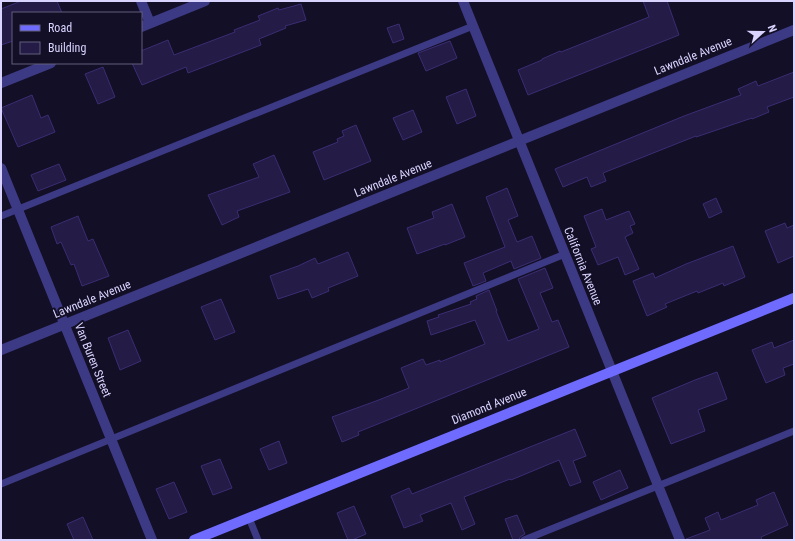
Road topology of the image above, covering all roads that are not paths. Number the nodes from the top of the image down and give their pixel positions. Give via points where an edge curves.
1 (141, 1) edge
2 (205, 1) edge
3 (463, 1) edge
4 (146, 25) edge
5 (473, 26) junction
6 (794, 30) edge
7 (48, 64) edge
8 (1, 83) edge
9 (519, 141) junction
10 (1, 168) edge
11 (18, 210) junction
12 (1, 216) edge
13 (565, 254) junction
14 (794, 298) edge
15 (65, 324) junction
16 (1, 350) edge
17 (612, 371) junction
18 (794, 431) edge
19 (111, 438) junction
20 (1, 484) edge
21 (658, 486) junction
22 (249, 518) junction
23 (152, 540) edge
24 (194, 540) edge
25 (258, 540) edge
26 (524, 540) edge
27 (680, 540) edge

1 - 4 street
2 - 4 street
3 - 5 street, California Avenue
5 - 9 street, California Avenue
5 - 11 lane
6 - 9 street, Lawndale Avenue
7 - 8 street
9 - 13 street, California Avenue
9 - 15 street, Lawndale Avenue
10 - 11 street, Van Buren Street
11 - 12 lane
11 - 15 street, Van Buren Street
13 - 17 street, California Avenue
13 - 19 lane
14 - 17 street, Diamond Avenue
15 - 16 street, Lawndale Avenue
15 - 19 street, Van Buren Street
17 - 21 street, California Avenue
17 - 22 street, Diamond Avenue
18 - 21 lane
19 - 20 lane
19 - 23 street, Van Buren Street
21 - 26 lane
21 - 27 street, California Avenue
22 - 24 street, Diamond Avenue
22 - 25 lane

